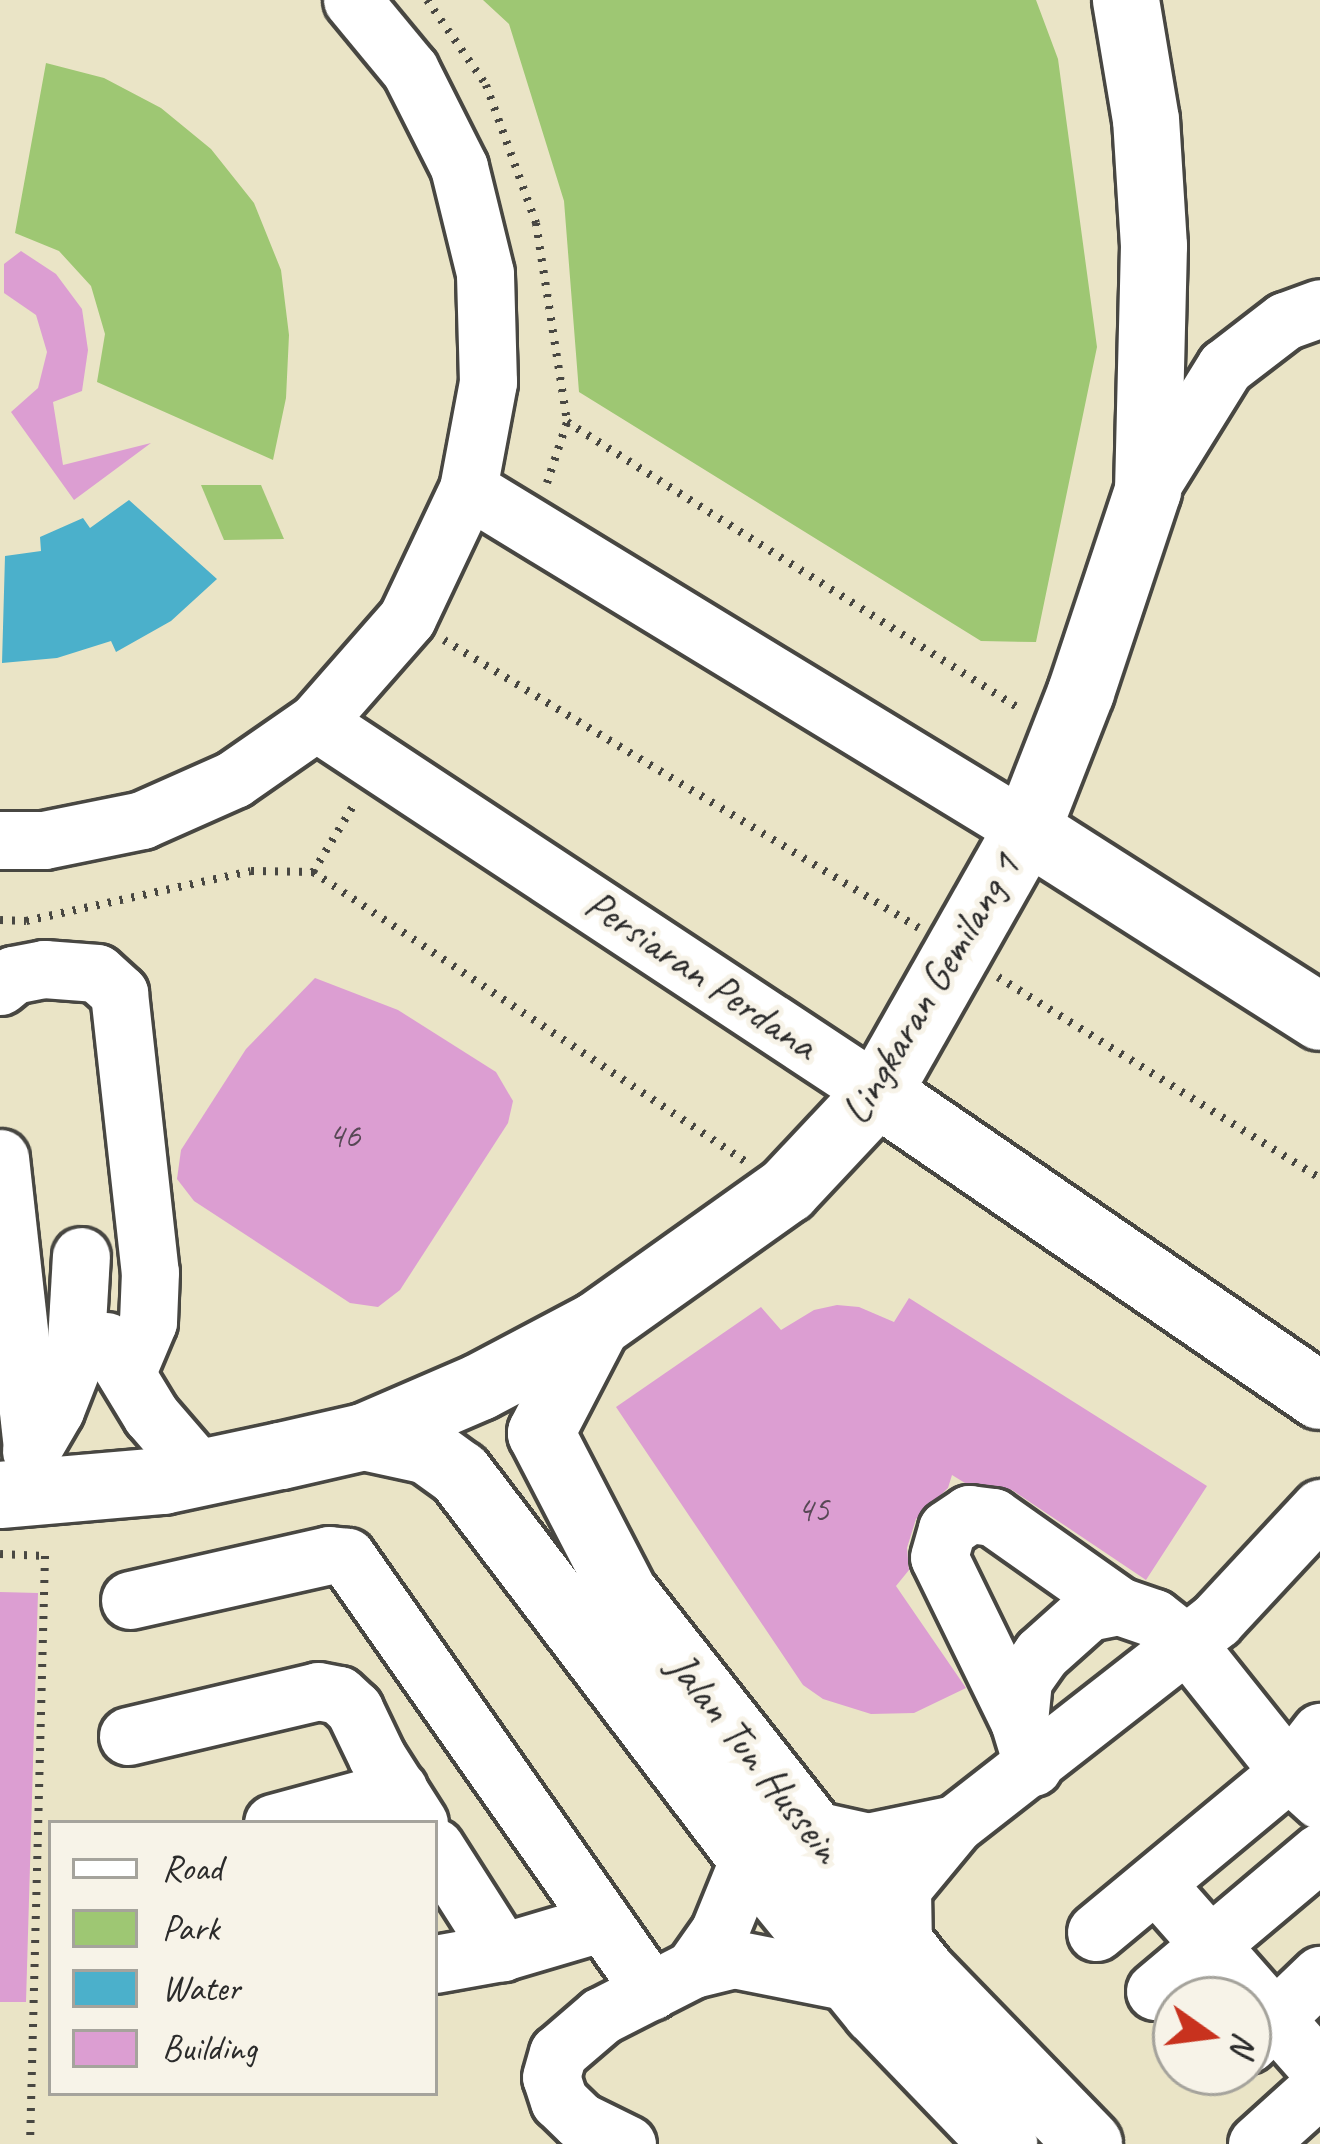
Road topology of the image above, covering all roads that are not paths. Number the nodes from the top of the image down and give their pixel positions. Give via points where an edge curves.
1 (352, 0) edge
2 (1126, 0) edge
3 (1320, 308) edge
4 (468, 489) junction
5 (1148, 491) junction
6 (316, 722) junction
7 (1027, 830) junction
8 (0, 840) edge
9 (0, 986) edge
10 (1320, 1017) edge
11 (878, 1093) junction
12 (0, 1158) edge
13 (597, 1325) junction
14 (126, 1374) junction
15 (1320, 1396) edge
16 (364, 1437) junction
17 (201, 1473) junction
18 (10, 1478) edge
19 (1320, 1508) edge
20 (130, 1600) dead end
21 (1119, 1606) junction
22 (1187, 1644) junction
23 (128, 1736) dead end
24 (1026, 1744) junction
25 (1310, 1768) edge
26 (409, 1806) edge
27 (296, 1820) edge
28 (955, 1824) junction
29 (810, 1829) junction
30 (438, 1852) edge
31 (1320, 1852) edge
32 (750, 1856) junction
33 (1158, 1886) junction
34 (603, 1922) junction
35 (1096, 1932) dead end
36 (1210, 1946) junction
37 (502, 1952) junction
38 (438, 1963) edge
39 (879, 1965) junction
40 (1320, 1975) edge
41 (1173, 1976) edge
42 (1228, 1976) edge
43 (672, 1980) junction
44 (1272, 2022) edge
45 (1272, 2040) edge
46 (1320, 2070) edge
47 (1320, 2087) edge
48 (627, 2144) edge
49 (1004, 2144) edge
50 (1089, 2144) edge
51 (1256, 2144) edge

1 - 4 street via 410,70 459,167 485,273 488,382
2 - 5 main road, Lingkaran Gemilang 1 via 1146,120 1154,246
3 - 5 street via 1285,322 1225,368
4 - 6 street via 407,619
4 - 7 street
5 - 7 main road, Lingkaran Gemilang 1
6 - 8 street via 234,779 142,820 44,840
6 - 11 street, Persiaran Perdana
7 - 10 main road
7 - 11 main road, Lingkaran Gemilang 1
9 - 14 street via 44,969 97,974 119,993 150,1272 148,1322
11 - 13 main road, Lingkaran Gemilang 1 via 787,1190
11 - 15 main road, Persiaran Perdana
12 - 18 street
13 - 16 main road, Lingkaran Gemilang 1
13 - 29 main road, Jalan Tun Hussein via 542,1433 624,1593
14 - 17 street
14 - 18 street via 100,1331 81,1256 75,1359 55,1410
16 - 17 main road, Lingkaran Gemilang 1
16 - 32 main road, Jalan Tun Hussein via 428,1451 460,1474
17 - 18 main road, Lingkaran Gemilang 1
19 - 22 street
20 - 34 street via 347,1556
21 - 22 street via 1154,1618
21 - 24 street via 1088,1612 1023,1680
21 - 24 street via 993,1517 969,1514 946,1529 939,1557
22 - 24 street
22 - 25 street
23 - 26 street via 318,1690 339,1695
24 - 28 street
25 - 33 street
26 - 27 street
28 - 29 street via 868,1842
28 - 39 street via 902,1888
29 - 39 main road, Jalan Tun Hussein
30 - 37 street
31 - 36 street
32 - 39 main road, Jalan Tun Hussein
32 - 43 street via 719,1932
33 - 35 street
33 - 36 street
34 - 37 street
34 - 43 street
36 - 41 street
36 - 42 street
37 - 38 street
39 - 43 street via 734,1959
39 - 49 main road, Jalan Tun Hussein
39 - 50 main road, Jalan Tun Hussein
40 - 44 street
43 - 48 street via 601,2016 558,2053 551,2077 559,2102 580,2121
45 - 46 street
47 - 51 street

